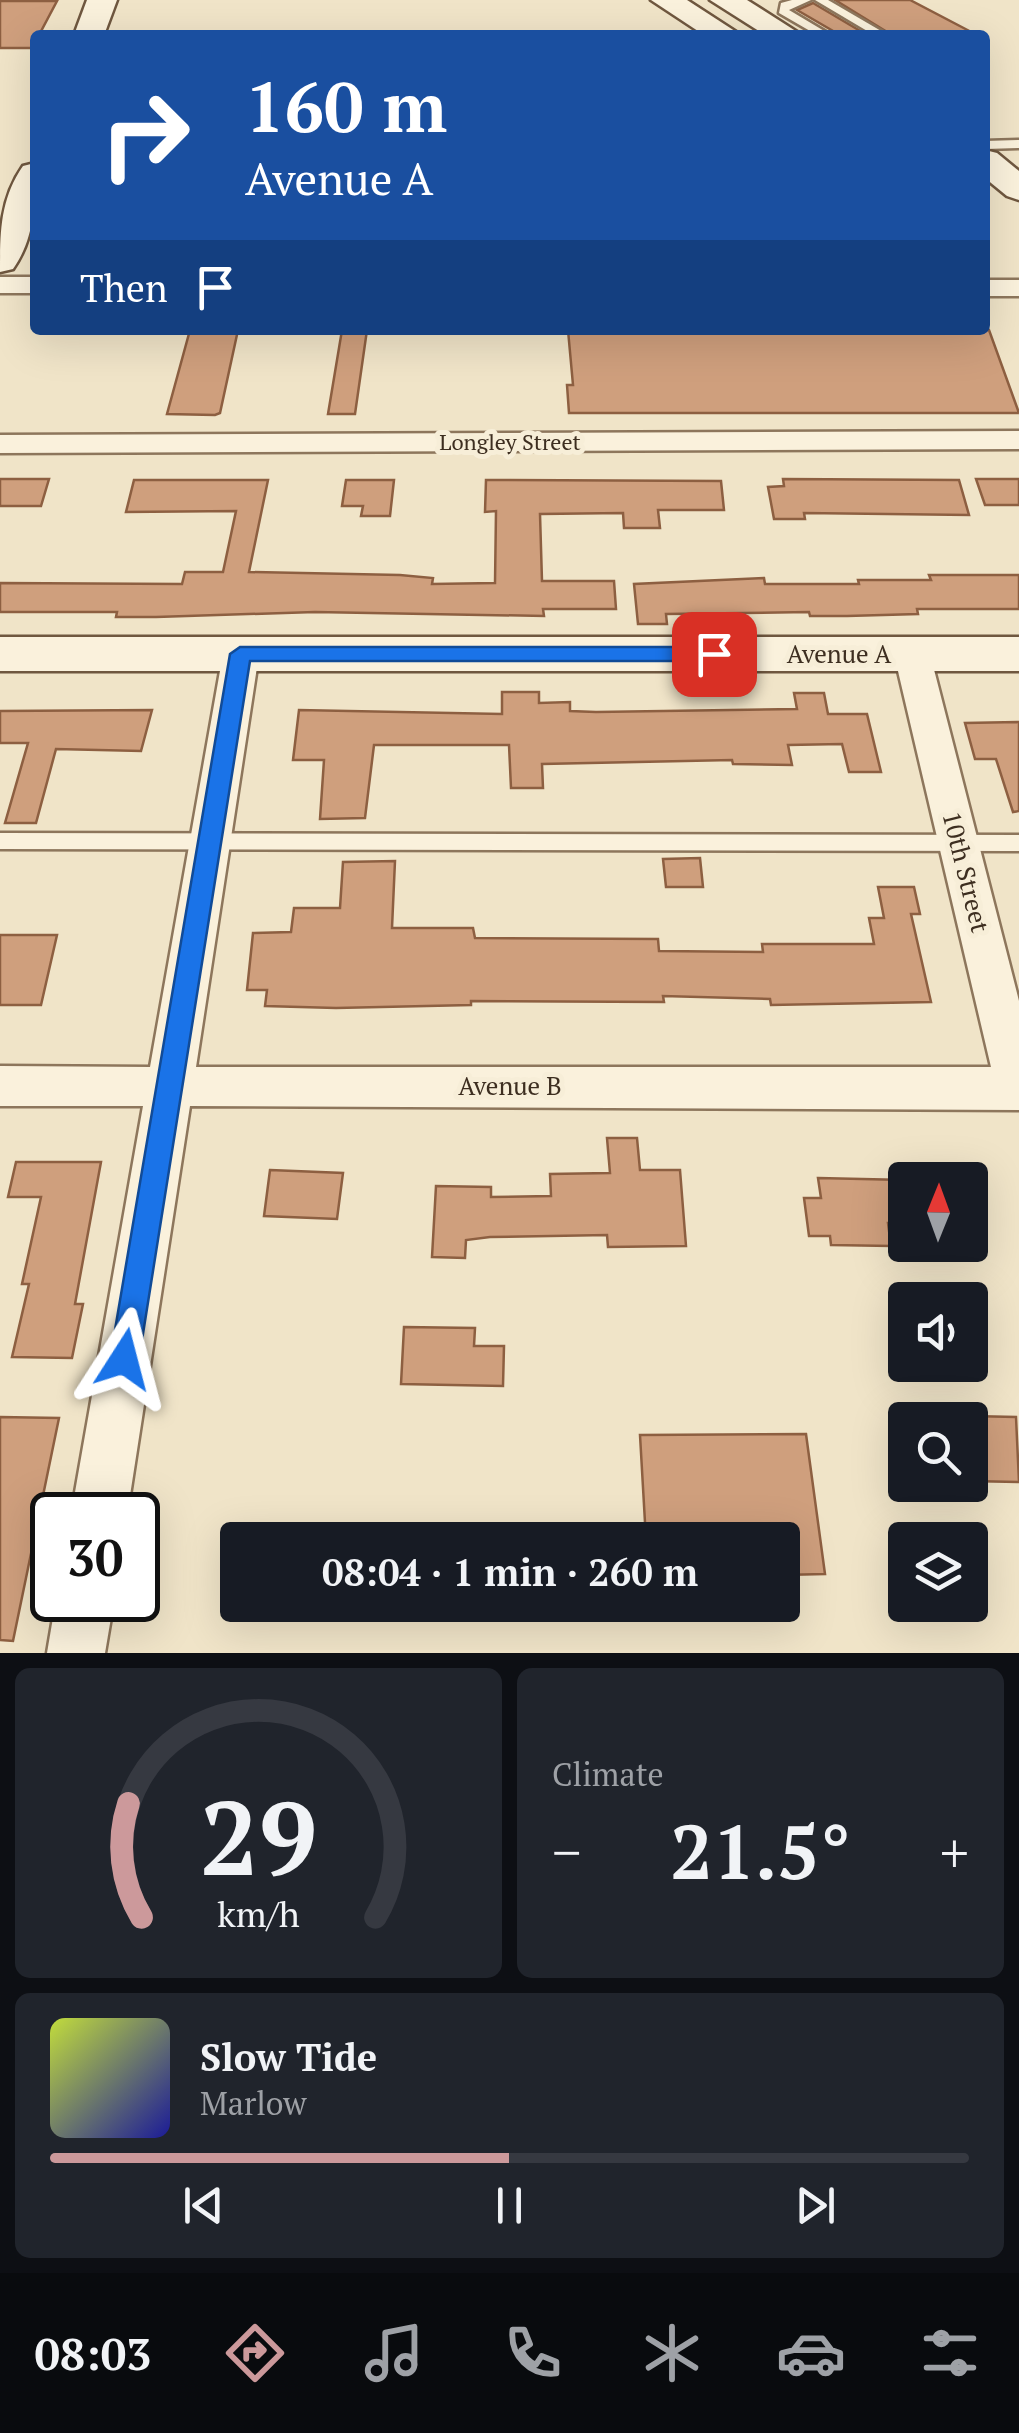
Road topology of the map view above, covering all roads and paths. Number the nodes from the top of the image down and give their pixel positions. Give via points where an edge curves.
1 (102, 0) edge
2 (666, 0) edge
3 (726, 0) edge
4 (806, 0) edge
5 (824, 6) edge
6 (814, 22) edge
7 (91, 30) edge
8 (717, 30) edge
9 (856, 30) edge
10 (1019, 144) edge
11 (990, 145) edge
12 (990, 164) edge
13 (990, 185) edge
14 (30, 186) edge
15 (1019, 189) edge
16 (1019, 197) edge
17 (0, 261) edge
18 (0, 284) edge
19 (30, 285) edge
20 (990, 288) edge
21 (1019, 288) edge
22 (1019, 440) edge
23 (0, 444) edge
24 (0, 654) edge
25 (240, 654) junction
26 (912, 654) junction
27 (1019, 654) edge
28 (0, 841) edge
29 (210, 841) junction
30 (958, 842) junction
31 (1019, 842) edge
32 (0, 1086) edge
33 (169, 1086) junction
34 (1019, 1088) edge
35 (103, 1492) edge
36 (81, 1622) edge
37 (76, 1653) edge

1 - 7 street
2 - 8 street
3 - 6 street
4 - 6 lane
5 - 6 lane
6 - 9 lane
10 - 11 lane
12 - 15 street
13 - 16 street
14 - 17 street
18 - 19 street
20 - 21 street
22 - 23 street, Longley Street
24 - 25 street, Avenue A
25 - 26 street, Avenue A
25 - 29 street
26 - 27 street, Avenue A
26 - 30 street, 10th Street
28 - 29 lane
29 - 30 lane
29 - 33 street
30 - 31 lane
30 - 34 street, 10th Street
32 - 33 street, Avenue B
33 - 34 street, Avenue B
33 - 35 street
36 - 37 street

